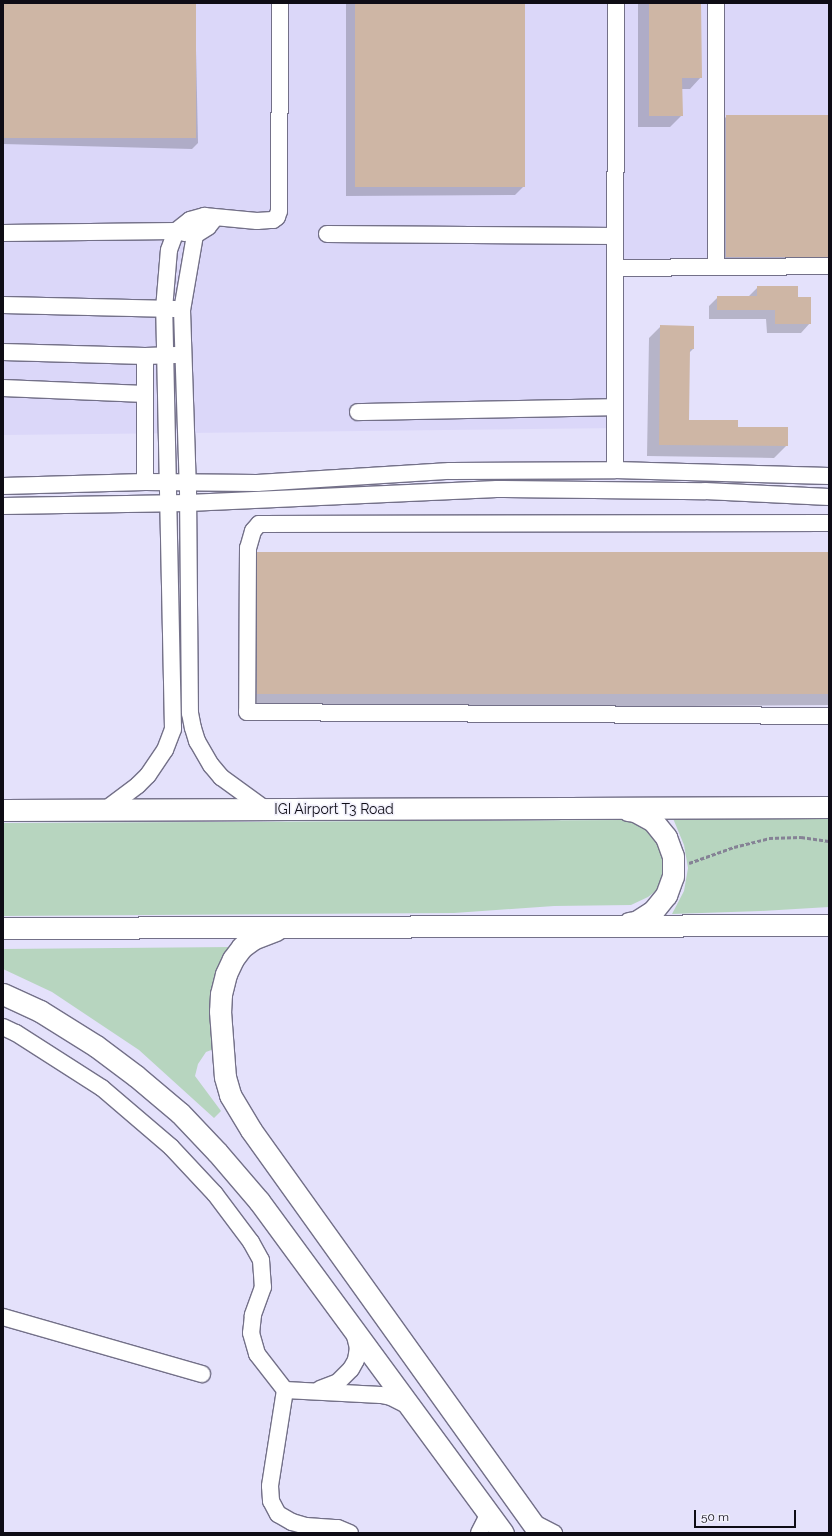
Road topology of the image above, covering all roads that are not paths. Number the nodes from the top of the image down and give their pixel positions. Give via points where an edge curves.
1 (280, 3) edge
2 (616, 3) edge
3 (716, 3) edge
4 (215, 218) junction
5 (176, 231) junction
6 (3, 233) edge
7 (327, 234) dead end
8 (195, 235) junction
9 (615, 236) junction
10 (829, 266) edge
11 (716, 267) junction
12 (615, 268) junction
13 (3, 305) edge
14 (164, 309) junction
15 (182, 310) junction
16 (3, 352) edge
17 (165, 355) junction
18 (184, 355) junction
19 (145, 356) junction
20 (3, 388) edge
21 (145, 394) junction
22 (615, 407) junction
23 (358, 412) dead end
24 (615, 470) junction
25 (829, 476) edge
26 (145, 482) junction
27 (167, 483) junction
28 (188, 484) junction
29 (3, 486) edge
30 (829, 497) edge
31 (259, 500) junction
32 (168, 503) junction
33 (188, 503) junction
34 (3, 506) edge
35 (829, 523) edge
36 (259, 524) junction
37 (829, 716) edge
38 (615, 807) junction
39 (829, 807) edge
40 (265, 809) junction
41 (3, 810) edge
42 (105, 810) junction
43 (829, 925) edge
44 (616, 926) junction
45 (286, 927) junction
46 (3, 928) edge
47 (3, 994) edge
48 (3, 1027) edge
49 (3, 1317) edge
50 (352, 1325) junction
51 (202, 1374) dead end
52 (285, 1390) junction
53 (313, 1391) junction
54 (410, 1406) junction
55 (486, 1510) junction
56 (536, 1528) edge
57 (350, 1533) edge
58 (479, 1533) edge
59 (503, 1533) edge
60 (554, 1533) edge

1 - 4 street via 279,211 273,220
2 - 9 street
3 - 11 street
4 - 5 street via 204,216 190,220
4 - 8 street via 208,227
5 - 6 street
5 - 8 street
5 - 14 street via 169,250
7 - 9 street
8 - 15 street
9 - 12 street
10 - 11 street
11 - 12 street
12 - 22 street
13 - 14 street
14 - 15 street
14 - 17 street
15 - 18 street
16 - 19 street
17 - 18 street
17 - 19 street
17 - 27 street
18 - 28 street
19 - 21 street
20 - 21 street
21 - 26 street
22 - 23 street
22 - 24 street
24 - 25 street
24 - 28 street via 450,470 256,483
26 - 27 street
26 - 29 street
27 - 28 street
27 - 32 street
28 - 33 street
30 - 31 street via 705,491 497,489
31 - 33 street
31 - 36 street
32 - 33 street
32 - 34 street
32 - 42 street via 173,729 165,750 148,775
33 - 40 street via 190,713 193,728 197,741 211,765
35 - 36 street
36 - 37 street via 253,531 248,548 248,712
38 - 39 main road
38 - 40 main road, IGI Airport T3 Road
38 - 44 main road via 635,811 653,821 666,837 673,856 673,876 666,895 653,911 636,922
40 - 42 main road, IGI Airport T3 Road
41 - 42 main road, IGI Airport T3 Road
43 - 44 main road
44 - 45 main road
45 - 46 main road
45 - 56 main road via 265,933 242,947 226,974 220,1011 225,1076 230,1095 251,1130
47 - 50 main road via 40,1011 96,1046 180,1113 260,1201
48 - 52 street via 102,1088 171,1147 214,1194 251,1242 261,1260 263,1287 253,1315 251,1333 257,1354
49 - 51 street
50 - 53 street via 358,1348 351,1369 338,1382
50 - 54 main road
52 - 53 street
52 - 57 street via 270,1486 270,1501 278,1514 292,1522 306,1526 338,1528
53 - 54 street via 381,1395
54 - 55 main road
55 - 58 street via 487,1517
55 - 59 main road
56 - 60 street

